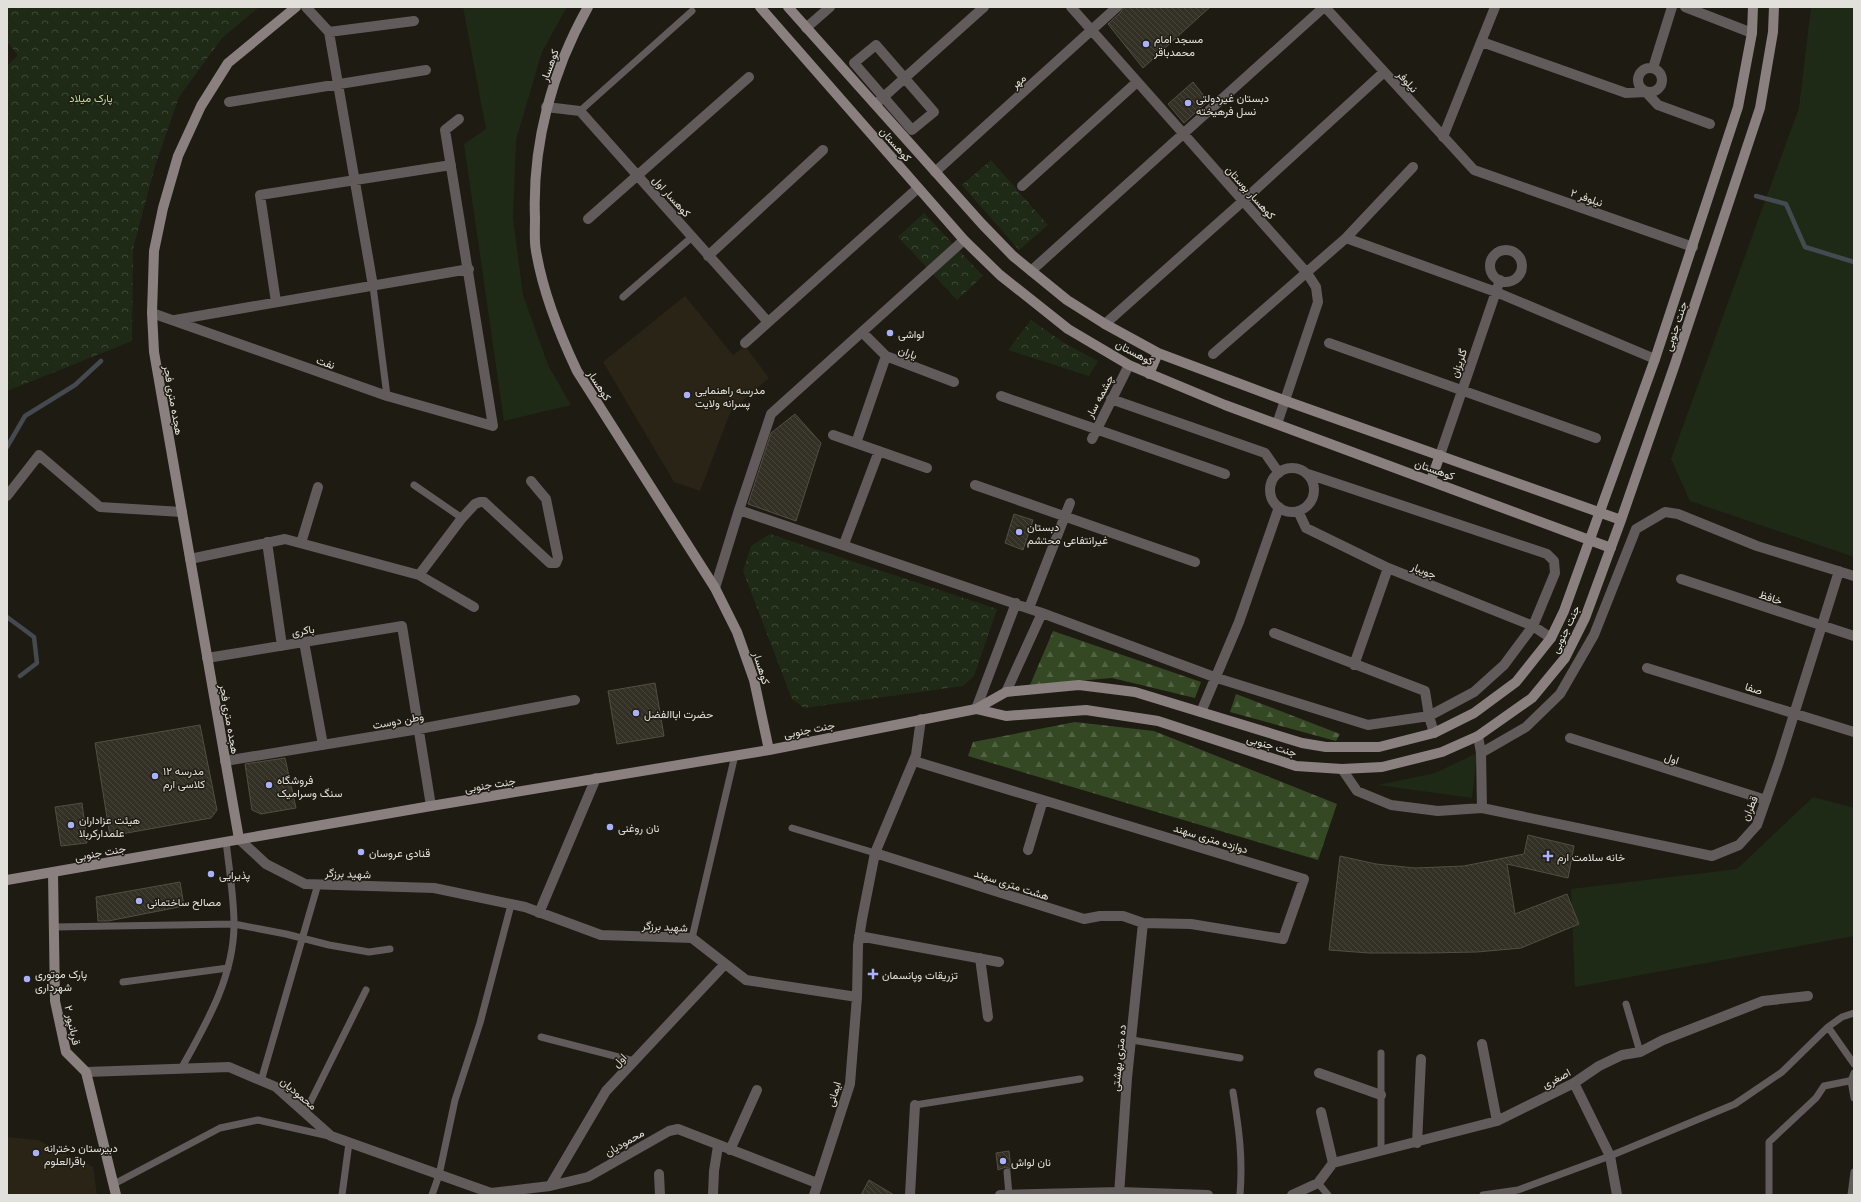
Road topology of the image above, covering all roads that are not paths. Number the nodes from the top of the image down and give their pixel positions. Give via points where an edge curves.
1 (296, 7) edge
2 (306, 7) edge
3 (588, 7) edge
4 (760, 7) edge
5 (788, 7) edge
6 (830, 7) edge
7 (984, 7) edge
8 (1071, 7) edge
9 (1117, 7) edge
10 (1325, 7) edge
11 (1495, 7) edge
12 (1672, 7) edge
13 (1685, 7) edge
14 (1753, 7) edge
15 (1774, 7) edge
16 (692, 11) dead end
17 (414, 21) dead end
18 (806, 28) junction
19 (1091, 30) junction
20 (329, 32) junction
21 (1752, 33) junction
22 (1482, 42) junction
23 (1653, 68) junction
24 (426, 70) dead end
25 (1384, 72) junction
26 (749, 78) dead end
27 (904, 78) junction
28 (1137, 82) junction
29 (338, 84) junction
30 (1646, 92) junction
31 (884, 97) junction
32 (229, 102) dead end
33 (875, 105) junction
34 (546, 107) junction
35 (580, 111) junction
36 (459, 119) dead end
37 (1710, 124) dead end
38 (1184, 135) junction
39 (1443, 137) junction
40 (823, 150) dead end
41 (451, 165) junction
42 (1413, 167) dead end
43 (1474, 170) joint
44 (935, 172) junction
45 (638, 176) junction
46 (355, 180) junction
47 (1022, 186) dead end
48 (918, 188) junction
49 (1243, 201) junction
50 (588, 219) dead end
51 (692, 237) junction
52 (1346, 238) junction
53 (964, 240) junction
54 (1693, 247) junction
55 (708, 256) junction
56 (469, 269) junction
57 (1032, 271) junction
58 (1307, 273) junction
59 (1500, 280) dead end
60 (374, 286) junction
61 (1496, 292) junction
62 (623, 297) dead end
63 (276, 302) junction
64 (152, 313) junction
65 (173, 320) junction
66 (768, 322) junction
67 (1105, 324) junction
68 (862, 332) junction
69 (745, 343) dead end
70 (1329, 343) dead end
71 (1158, 353) junction
72 (1213, 354) dead end
73 (886, 356) junction
74 (1655, 359) junction
75 (1129, 364) junction
76 (1149, 374) junction
77 (954, 382) dead end
78 (1461, 391) junction
79 (387, 396) junction
80 (1001, 396) dead end
81 (1111, 399) junction
82 (1286, 401) junction
83 (1277, 424) junction
84 (1095, 429) junction
85 (833, 435) dead end
86 (1596, 438) dead end
87 (1092, 439) dead end
88 (856, 443) junction
89 (879, 451) junction
90 (1440, 455) junction
91 (926, 468) dead end
92 (1279, 473) junction
93 (1225, 474) dead end
94 (1308, 474) junction
95 (1431, 480) junction
96 (531, 481) dead end
97 (414, 485) dead end
98 (975, 485) dead end
99 (318, 486) dead end
100 (7, 496) edge
101 (1070, 503) dead end
102 (1279, 507) junction
103 (739, 510) junction
104 (1298, 511) junction
105 (182, 512) junction
106 (1600, 512) junction
107 (1066, 517) junction
108 (462, 518) junction
109 (1621, 520) junction
110 (1591, 540) junction
111 (267, 542) junction
112 (300, 543) junction
113 (844, 544) junction
114 (1611, 548) junction
115 (190, 559) junction
116 (1195, 562) dead end
117 (1388, 568) junction
118 (1840, 571) junction
119 (419, 575) junction
120 (1854, 576) edge
121 (1681, 580) dead end
122 (715, 588) junction
123 (1016, 603) junction
124 (474, 607) dead end
125 (1029, 608) junction
126 (1042, 612) junction
127 (1533, 626) junction
128 (1822, 627) junction
129 (1274, 633) dead end
130 (1854, 636) edge
131 (1551, 638) junction
132 (304, 642) junction
133 (282, 646) junction
134 (207, 658) junction
135 (1354, 665) junction
136 (1646, 668) dead end
137 (1217, 678) junction
138 (1006, 692) junction
139 (575, 700) dead end
140 (976, 709) junction
141 (1201, 712) junction
142 (1794, 713) junction
143 (1429, 716) junction
144 (921, 719) junction
145 (419, 729) junction
146 (1854, 732) edge
147 (1434, 733) junction
148 (1478, 736) junction
149 (1570, 738) dead end
150 (323, 745) junction
151 (768, 750) junction
152 (1481, 753) junction
153 (735, 755) junction
154 (225, 761) junction
155 (914, 761) junction
156 (1342, 769) junction
157 (596, 778) junction
158 (1043, 800) junction
159 (1766, 800) junction
160 (431, 806) junction
161 (1482, 808) junction
162 (792, 828) dead end
163 (238, 839) junction
164 (226, 842) junction
165 (1028, 850) dead end
166 (876, 853) junction
167 (53, 873) junction
168 (7, 880) edge
169 (318, 884) junction
170 (511, 905) junction
171 (539, 913) junction
172 (1143, 923) junction
173 (234, 924) junction
174 (54, 927) junction
175 (859, 936) junction
176 (303, 938) junction
177 (692, 938) junction
178 (390, 949) dead end
179 (980, 958) junction
180 (999, 962) dead end
181 (725, 964) junction
182 (228, 968) junction
183 (124, 982) dead end
184 (366, 990) dead end
185 (1808, 996) dead end
186 (857, 997) junction
187 (1626, 1004) dead end
188 (1854, 1012) edge
189 (988, 1017) dead end
190 (1828, 1027) junction
191 (541, 1038) dead end
192 (1132, 1040) junction
193 (1482, 1044) dead end
194 (1381, 1052) dead end
195 (1640, 1052) junction
196 (1240, 1058) dead end
197 (1421, 1059) dead end
198 (634, 1061) junction
199 (1854, 1064) edge
200 (181, 1069) junction
201 (86, 1072) junction
202 (1854, 1073) edge
203 (1319, 1074) dead end
204 (1080, 1079) dead end
205 (261, 1081) junction
206 (1853, 1081) edge
207 (1574, 1083) junction
208 (757, 1090) dead end
209 (1233, 1092) dead end
210 (1381, 1095) junction
211 (1854, 1098) edge
212 (915, 1105) joint
213 (1321, 1112) dead end
214 (305, 1113) junction
215 (1497, 1121) junction
216 (332, 1136) junction
217 (1417, 1142) junction
218 (349, 1143) junction
219 (718, 1146) junction
220 (730, 1150) junction
221 (1381, 1150) junction
222 (1610, 1156) junction
223 (1333, 1163) junction
224 (1007, 1172) dead end
225 (1854, 1172) edge
226 (659, 1174) dead end
227 (439, 1175) junction
228 (817, 1183) junction
229 (1318, 1183) junction
230 (114, 1184) junction
231 (550, 1186) junction
232 (1308, 1191) edge
233 (517, 1193) edge
234 (1120, 1193) edge
235 (116, 1195) edge
236 (342, 1195) edge
237 (432, 1195) edge
238 (660, 1195) edge
239 (713, 1195) edge
240 (814, 1195) edge
241 (910, 1195) edge
242 (1006, 1195) edge
243 (1208, 1195) edge
244 (1240, 1195) edge
245 (1292, 1195) edge
246 (1328, 1195) edge
247 (1483, 1195) edge
248 (1617, 1195) edge
249 (1768, 1195) edge
250 (1851, 1195) edge

1 - 64 main road, هجده متری فجر via 228,63 201,106 178,156 163,208 154,251
2 - 20 street
3 - 34 main road, کوهسار via 574,31
4 - 48 main road, کوهستان
5 - 18 main road, کوهستان
6 - 18 street
7 - 27 street
8 - 19 street, کوهسار بوستان
9 - 19 street, مهر
10 - 25 street, نیلوفر
10 - 38 street
11 - 22 street
12 - 23 street
13 - 21 street
14 - 21 main road, جنت جنوبی
15 - 109 main road, جنت جنوبی via 1773,32 1760,108
16 - 35 lane
17 - 20 street
18 - 33 main road, کوهستان
19 - 28 street, کوهسار بوستان
19 - 44 street, مهر
20 - 29 street
21 - 54 main road, جنت جنوبی via 1738,107
22 - 30 street via 1626,93
22 - 39 street
23 - 30 street via 1640,73 1640,87
23 - 30 street via 1660,72 1661,85 1656,91
24 - 29 street
25 - 39 street, نیلوفر
25 - 49 street
26 - 45 street
27 - 31 street
27 - 31 street via 934,112 912,130
27 - 31 street via 876,45 854,63
28 - 38 street, کوهسار بوستان
28 - 47 street
29 - 32 street
29 - 46 street
30 - 37 street via 1658,105
31 - 33 street
33 - 44 main road, کوهستان
34 - 35 street
34 - 122 main road, کوهسار via 538,147 534,198 536,251 548,299 564,344 578,371
35 - 45 street, کوهسار اول
36 - 41 street via 445,130
38 - 49 street, کوهسار بوستان
38 - 57 street
39 - 43 street, نیلوفر
40 - 55 street
41 - 46 street
41 - 56 street
42 - 52 street
43 - 54 street, نیلوفر ۲
44 - 57 main road, کوهستان via 1013,256
45 - 50 street
45 - 51 street, کوهسار اول
46 - 60 street
46 - 63 street via 260,194
48 - 53 main road, کوهستان
48 - 66 street
49 - 58 street, کوهسار بوستان
49 - 67 street
51 - 55 street, کوهسار اول
51 - 62 lane
52 - 58 street
52 - 61 street
53 - 68 street
53 - 75 main road, کوهستان via 1000,274 1068,329
54 - 74 main road, جنت جنوبی
55 - 66 street, کوهسار اول
56 - 60 street
56 - 79 street, نفت via 494,426
57 - 67 main road, کوهستان via 1067,300
58 - 72 street
58 - 82 street, کوهسار بوستان via 1316,287 1318,302
59 - 61 street, گلریزان
60 - 63 street
60 - 79 lane
61 - 74 street
61 - 78 street, گلریزان
63 - 65 street
64 - 65 street, نفت
64 - 105 main road, هجده متری فجر via 154,352
65 - 79 street, نفت
66 - 69 street
67 - 71 main road, کوهستان
68 - 73 street, یاران
68 - 103 street via 771,414
70 - 78 street
71 - 76 main road
71 - 82 main road, کوهستان
73 - 77 street, یاران
73 - 88 street
74 - 106 main road, جنت جنوبی
75 - 76 main road, کوهستان
75 - 81 street, چشمه سار
76 - 83 main road, کوهستان
78 - 86 street
78 - 90 street, گلریزان
80 - 84 street
81 - 84 street, چشمه سار
81 - 92 street via 1265,453
82 - 83 street, کوهسار بوستان
82 - 90 main road, کوهستان
83 - 95 main road, کوهستان
84 - 87 street, چشمه سار
84 - 93 street
85 - 88 street
88 - 89 street
89 - 91 street
89 - 113 street
90 - 95 main road
90 - 106 main road, کوهستان
92 - 94 street via 1286,469 1298,468
92 - 102 street via 1271,484 1271,496
94 - 104 street via 1313,484 1314,495 1308,505
94 - 127 street via 1547,554 1554,561 1555,573
95 - 110 main road, کوهستان
96 - 108 street via 546,499 558,558 556,562 550,563 484,502 475,504
97 - 108 lane
98 - 107 street
99 - 112 street
100 - 105 street via 39,455 100,507
101 - 107 street
102 - 104 street via 1287,511
102 - 137 street
103 - 113 street
103 - 122 street
104 - 117 street, جویبار via 1306,528
105 - 115 main road, هجده متری فجر
106 - 109 main road, کوهستان
106 - 110 main road, جنت جنوبی
107 - 116 street
107 - 125 street
108 - 119 street
109 - 114 main road, جنت جنوبی
110 - 114 main road, کوهستان
110 - 131 main road, جنت جنوبی
111 - 112 street via 284,539
111 - 115 street
111 - 133 street
112 - 119 street
113 - 123 street
114 - 148 main road, جنت جنوبی via 1585,618 1565,658 1532,698
115 - 134 main road, هجده متری فجر
117 - 127 street, جویبار
117 - 135 street
118 - 120 street
118 - 128 street, قطران
118 - 152 street via 1757,546 1678,514 1665,512 1652,518 1636,529 1594,635 1560,694 1526,728
119 - 124 street
121 - 128 street, خافظ
122 - 151 main road, کوهسار via 737,632 754,680
123 - 125 street
123 - 140 street
125 - 126 street
126 - 137 street
126 - 138 street
127 - 131 street, جویبار
127 - 143 street via 1504,665 1474,692
128 - 130 street, خافظ
128 - 142 street, قطران
129 - 135 street
131 - 147 main road, جنت جنوبی via 1516,682 1474,713
132 - 133 street, باکری
132 - 145 street, باکری via 402,626
132 - 150 street
133 - 134 street, باکری
134 - 154 main road, هجده متری فجر
135 - 143 street via 1426,691
136 - 142 street, صفا
137 - 141 street
137 - 143 street via 1368,725
138 - 140 main road, جنت جنوبی
138 - 141 main road, جنت جنوبی via 1079,685 1134,692
139 - 145 street, وطن دوست
140 - 144 main road, جنت جنوبی
140 - 156 main road, جنت جنوبی via 1006,716 1086,710 1158,721 1296,766
141 - 147 main road, جنت جنوبی via 1302,743 1326,747 1379,747
142 - 146 street, صفا
142 - 159 street, قطران
143 - 147 street
144 - 151 main road, جنت جنوبی
144 - 155 street
145 - 150 street, وطن دوست
145 - 160 street
148 - 152 street
148 - 156 main road, جنت جنوبی via 1442,752 1390,765
149 - 159 street, اول
150 - 154 street, وطن دوست
151 - 153 main road, جنت جنوبی
152 - 161 street
153 - 157 main road, جنت جنوبی
153 - 177 lane
154 - 163 main road, هجده متری فجر
155 - 158 street, دوازده متری سهند
155 - 166 street
156 - 161 street, قطران via 1357,791 1391,805 1438,811
157 - 160 main road, جنت جنوبی
157 - 171 street
158 - 165 street
158 - 172 street, دوازده متری سهند via 1304,879 1283,939 1191,924
159 - 161 street, قطران via 1757,825 1739,845 1712,856
160 - 163 main road, جنت جنوبی
162 - 166 lane
163 - 164 main road, جنت جنوبی
163 - 169 street, شهید برزگر via 266,864 305,884
164 - 167 main road, جنت جنوبی
164 - 173 lane
166 - 172 street, هشت متری سهند via 1084,919 1123,916
166 - 175 street
167 - 168 main road, جنت جنوبی
167 - 174 main road, قربانپور ۲
169 - 170 street, شهید برزگر via 434,888
169 - 176 lane
170 - 171 street, شهید برزگر
170 - 227 lane via 480,1023 455,1100
171 - 177 street, شهید برزگر via 601,935
172 - 192 street, ده متری بهشتی
173 - 174 lane
173 - 176 lane
173 - 182 lane
174 - 201 main road, قربانپور ۲ via 55,1001 66,1052
175 - 179 street
175 - 186 street
176 - 178 lane via 369,952
176 - 205 lane
177 - 181 street, شهید برزگر
179 - 180 street
179 - 189 street
181 - 186 street, شهید برزگر via 746,980
181 - 198 street, اول
182 - 183 lane
182 - 200 lane via 211,1016
184 - 214 lane
185 - 195 street, اصغری via 1763,1000
186 - 228 street, ایمانی via 850,1084
187 - 195 lane
188 - 190 lane
190 - 199 lane
190 - 222 lane via 1782,1072 1735,1104
191 - 198 lane
192 - 196 lane
192 - 234 street, ده متری بهشتی via 1127,1078
193 - 215 street
194 - 210 lane
195 - 207 street, اصغری via 1622,1055 1599,1066
197 - 217 street
198 - 231 street, اول via 606,1091
200 - 201 street, محمودیان
200 - 205 street, محمودیان via 229,1067
201 - 230 main road
202 - 206 lane
203 - 210 street
204 - 212 lane
205 - 214 street, محمودیان via 276,1087
206 - 211 lane
206 - 249 lane via 1824,1086 1816,1098 1768,1142
207 - 215 street, اصغری
207 - 222 street
208 - 220 street
209 - 244 lane via 1241,1140
210 - 221 lane
212 - 241 street
213 - 223 street
214 - 216 street, محمودیان
215 - 217 street, اصغری
216 - 218 street, محمودیان
216 - 230 lane via 258,1120 220,1128
217 - 221 street, اصغری
218 - 227 street, محمودیان
218 - 236 lane
219 - 220 street, محمودیان
219 - 231 street, محمودیان via 678,1129 669,1131 588,1177
219 - 239 street
220 - 228 street, محمودیان
221 - 223 street, اصغری
222 - 247 lane via 1518,1190
222 - 248 street
223 - 229 street
224 - 242 lane
225 - 250 lane
226 - 238 street
227 - 233 street, محمودیان via 490,1193
227 - 237 lane
228 - 240 street, ایمانی
229 - 232 street
229 - 246 lane
230 - 235 main road
231 - 233 street, محمودیان
232 - 245 street
234 - 242 street
234 - 243 street

